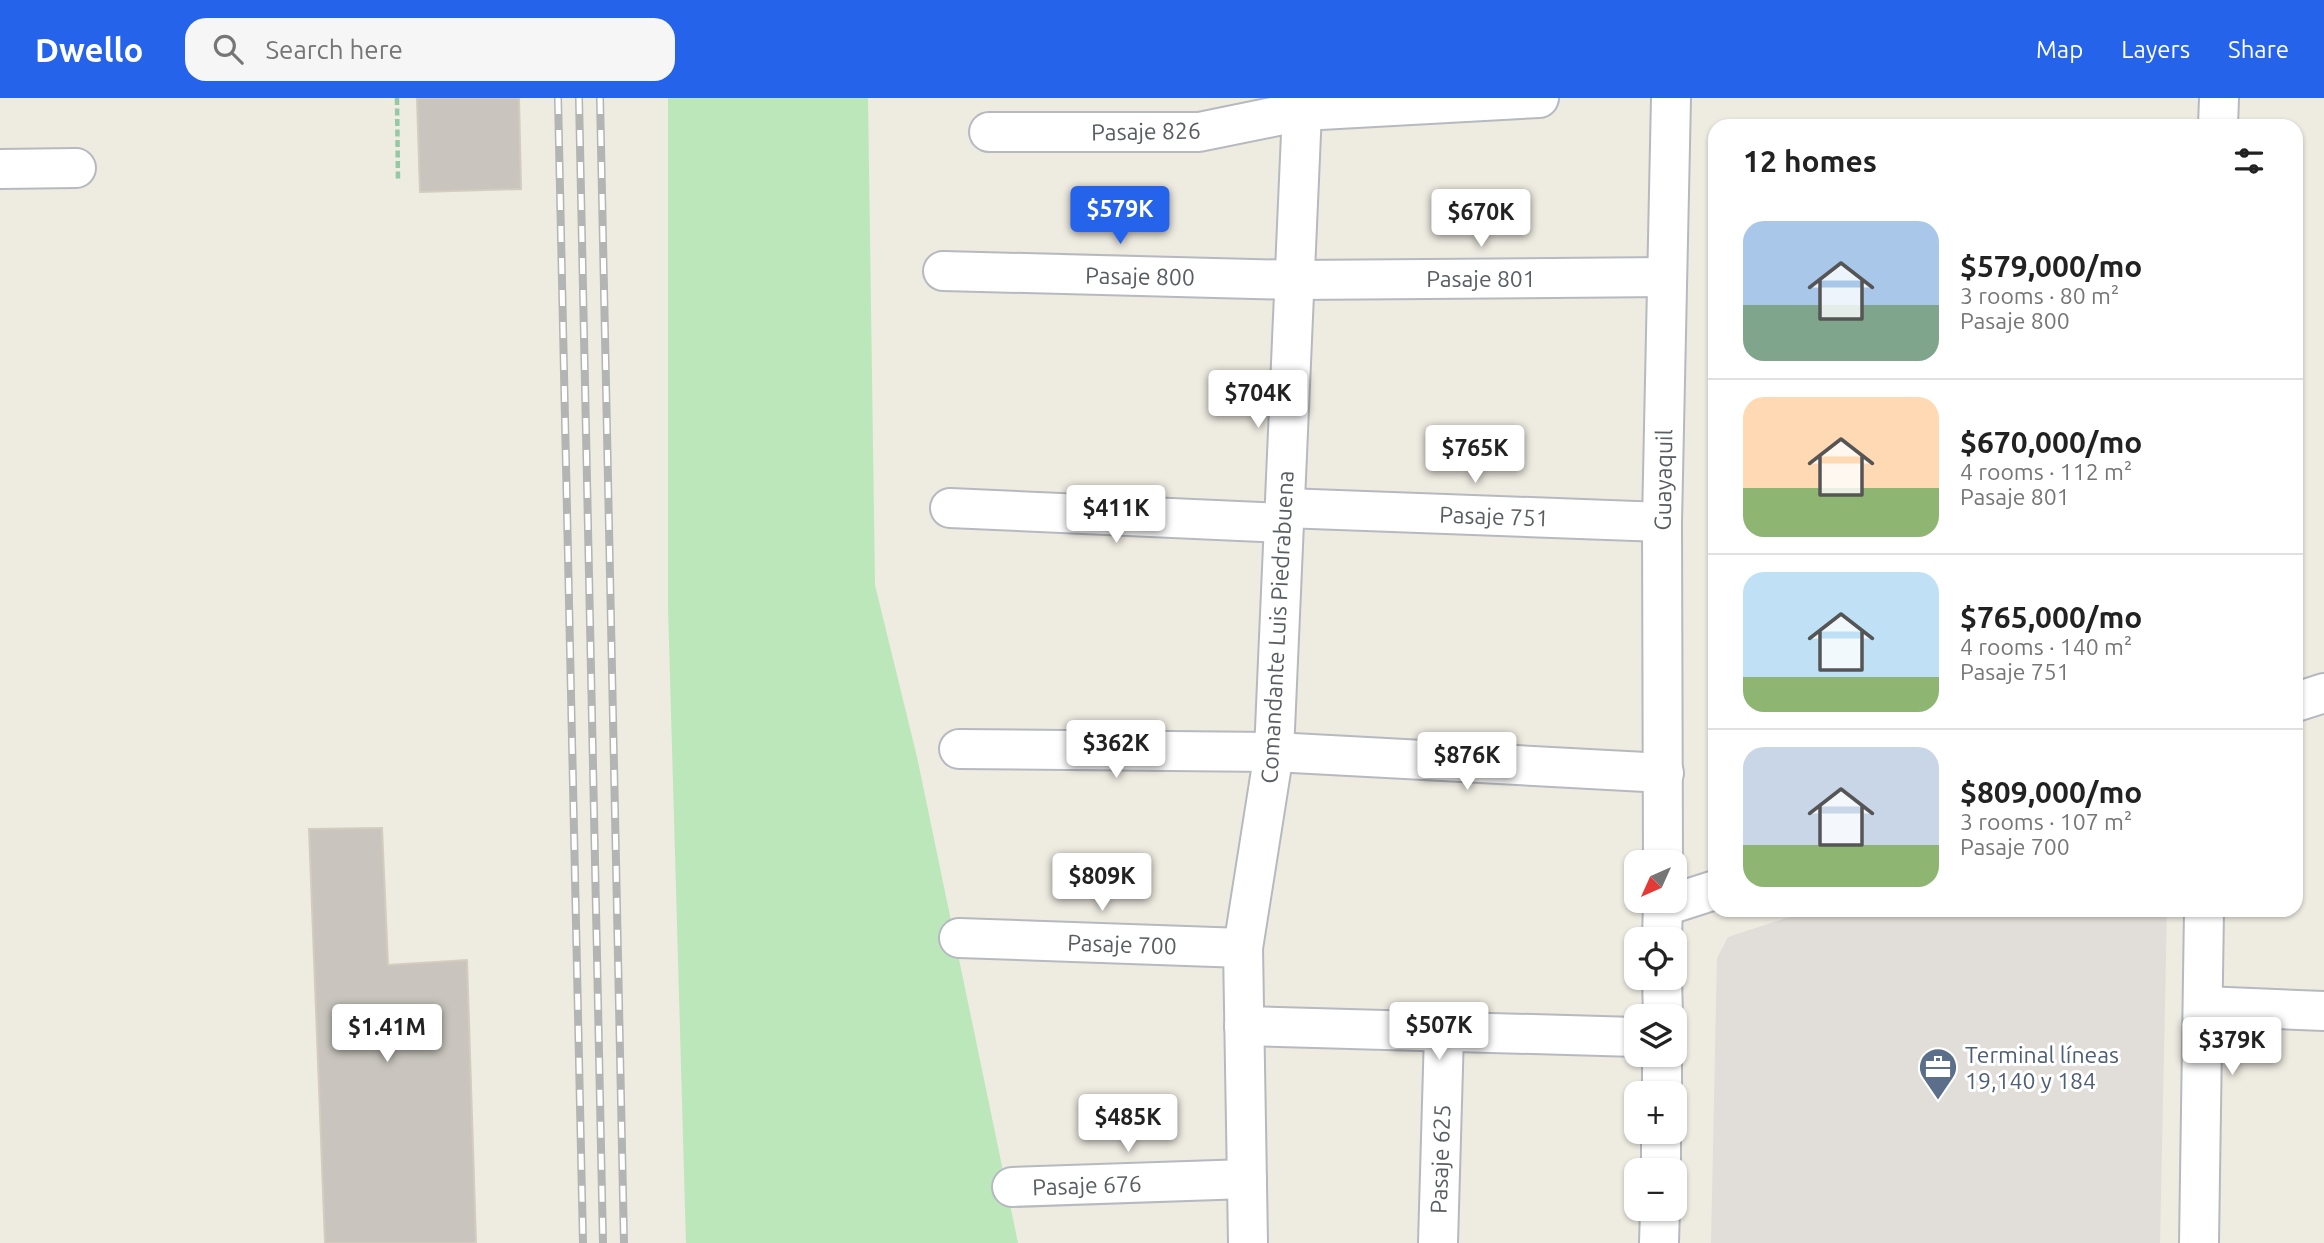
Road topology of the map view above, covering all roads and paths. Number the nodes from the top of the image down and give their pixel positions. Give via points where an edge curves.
1 (397, 98) edge
2 (1539, 98) edge
3 (1671, 98) edge
4 (2218, 98) edge
5 (1297, 105) edge
6 (2218, 119) edge
7 (989, 132) dead end
8 (76, 168) dead end
9 (0, 169) edge
10 (398, 180) dead end
11 (943, 271) dead end
12 (1667, 277) junction
13 (1295, 280) junction
14 (950, 508) dead end
15 (1284, 516) junction
16 (1662, 522) junction
17 (2324, 693) edge
18 (2303, 700) edge
19 (959, 749) dead end
20 (1274, 752) junction
21 (1664, 773) junction
22 (1663, 850) edge
23 (1708, 893) edge
24 (1662, 916) edge
25 (2204, 917) edge
26 (959, 938) dead end
27 (1243, 948) junction
28 (2203, 1006) junction
29 (2324, 1011) edge
30 (1244, 1026) junction
31 (1444, 1033) junction
32 (1624, 1037) edge
33 (1247, 1179) junction
34 (1012, 1187) dead end
35 (1660, 1221) edge
36 (1248, 1243) edge
37 (1438, 1243) edge
38 (1660, 1243) edge
39 (2199, 1243) edge

1 - 10 path
2 - 5 street, Pasaje 826
3 - 12 street, Guayaquil
4 - 6 street
5 - 7 street, Pasaje 826 via 1199,132
5 - 13 street, Comandante Luis Piedrabuena
8 - 9 street
11 - 13 street, Pasaje 800
12 - 13 street, Pasaje 801
12 - 16 street, Guayaquil
13 - 15 street, Comandante Luis Piedrabuena
14 - 15 street, Pasaje 751
15 - 16 street, Pasaje 751
15 - 20 street, Comandante Luis Piedrabuena
16 - 21 street, Guayaquil
17 - 18 street
19 - 20 street
20 - 21 street
20 - 27 street, Comandante Luis Piedrabuena
21 - 22 street, Guayaquil
23 - 24 street
25 - 28 street
26 - 27 street, Pasaje 700
27 - 30 street, Comandante Luis Piedrabuena
28 - 29 street
28 - 39 street
30 - 31 street
30 - 33 street, Comandante Luis Piedrabuena
31 - 32 street
31 - 37 street, Pasaje 625
33 - 34 street, Pasaje 676
33 - 36 street, Comandante Luis Piedrabuena
35 - 38 street

